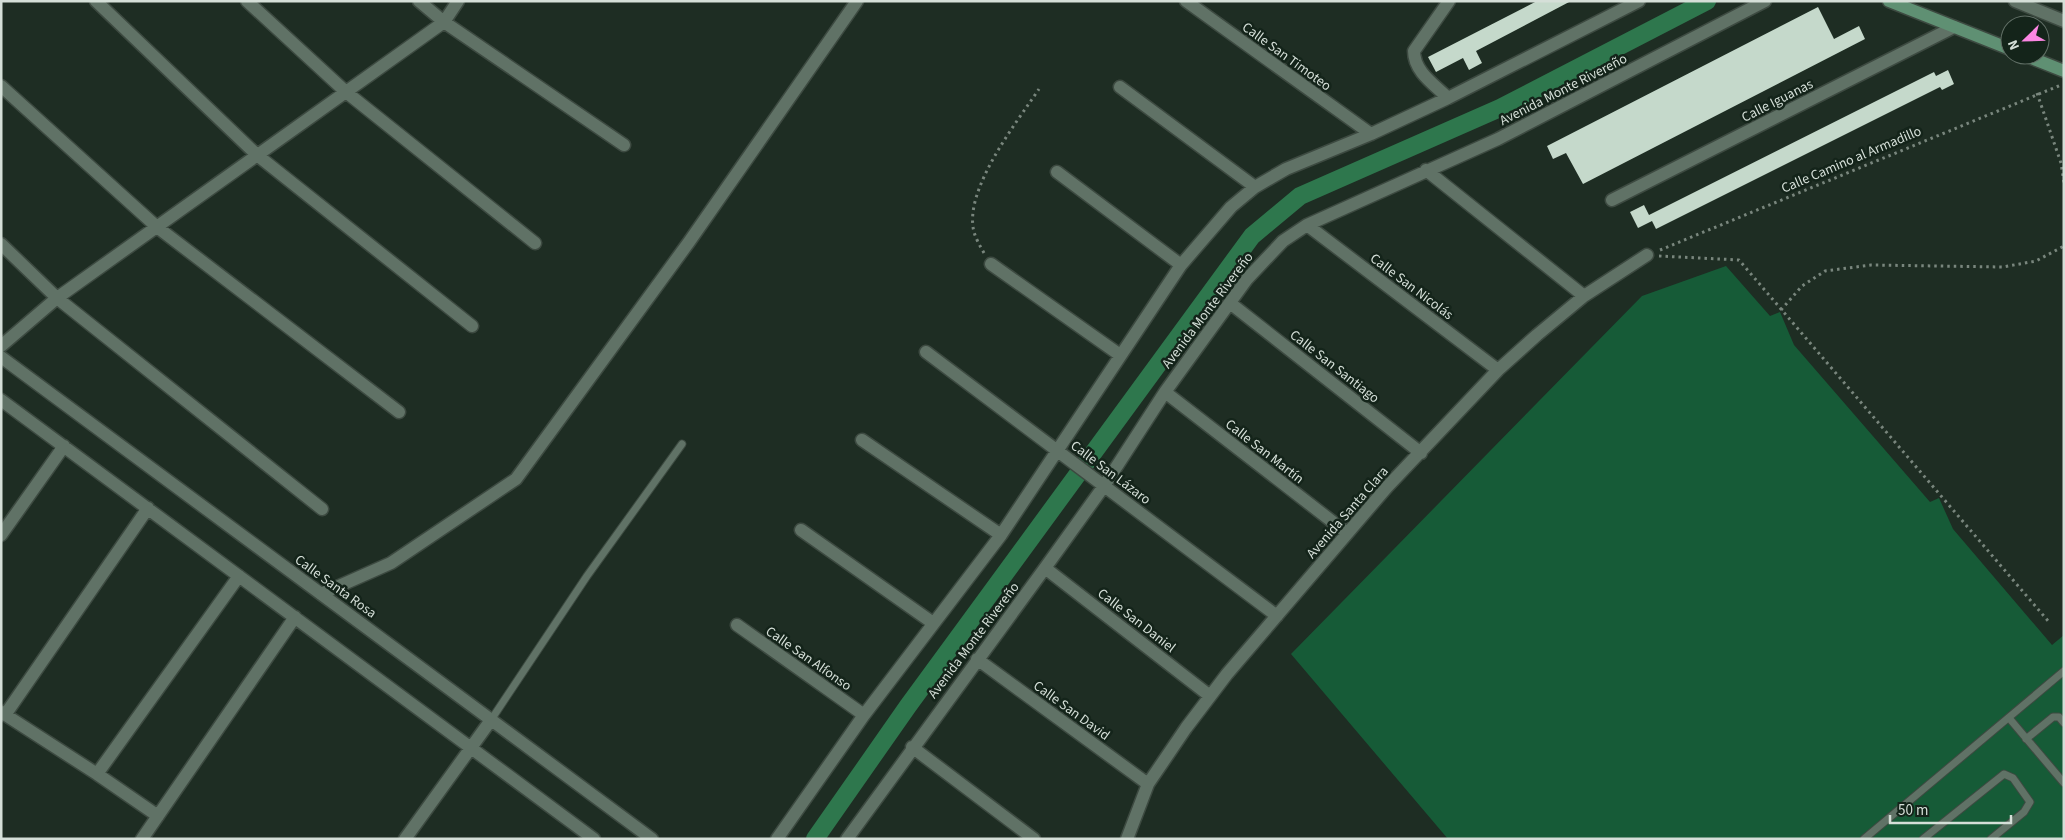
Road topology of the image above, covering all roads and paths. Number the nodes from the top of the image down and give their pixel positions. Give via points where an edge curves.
1 (96, 1) edge
2 (247, 1) edge
3 (419, 1) edge
4 (458, 1) edge
5 (857, 1) edge
6 (1186, 1) edge
7 (1449, 1) edge
8 (1640, 1) edge
9 (1765, 1) edge
10 (1889, 1) edge
11 (2015, 1) edge
12 (2064, 21) edge
13 (444, 22) junction
14 (1954, 27) junction
15 (2000, 45) edge
16 (2049, 65) edge
17 (2064, 71) edge
18 (2064, 84) edge
19 (1, 86) edge
20 (1120, 87) dead end
21 (1040, 89) dead end
22 (346, 92) junction
23 (2037, 93) junction
24 (1448, 98) junction
25 (1371, 134) junction
26 (624, 145) dead end
27 (257, 155) junction
28 (1426, 170) junction
29 (1057, 172) dead end
30 (2064, 182) edge
31 (1255, 187) junction
32 (1612, 200) dead end
33 (1307, 225) junction
34 (157, 227) junction
35 (535, 243) dead end
36 (1, 244) edge
37 (2064, 246) edge
38 (1648, 255) junction
39 (991, 264) joint
40 (1181, 265) junction
41 (1584, 296) junction
42 (57, 298) junction
43 (1230, 303) junction
44 (1781, 310) junction
45 (472, 326) dead end
46 (1, 346) edge
47 (926, 352) dead end
48 (1120, 355) junction
49 (1, 357) edge
50 (1498, 370) junction
51 (1164, 392) junction
52 (1, 400) edge
53 (399, 412) dead end
54 (862, 440) dead end
55 (682, 444) dead end
56 (64, 446) junction
57 (1058, 452) junction
58 (1421, 453) junction
59 (1103, 486) junction
60 (148, 508) junction
61 (322, 509) dead end
62 (801, 530) dead end
63 (1347, 533) junction
64 (1, 535) edge
65 (1001, 535) junction
66 (1045, 568) junction
67 (239, 576) junction
68 (321, 594) junction
69 (1277, 616) junction
70 (295, 617) junction
71 (2049, 622) dead end
72 (933, 623) junction
73 (737, 625) dead end
74 (977, 659) junction
75 (2064, 671) edge
76 (1210, 696) junction
77 (3, 714) edge
78 (864, 715) junction
79 (2008, 718) junction
80 (492, 720) junction
81 (2064, 723) edge
82 (2026, 739) junction
83 (912, 747) junction
84 (471, 748) junction
85 (96, 774) junction
86 (2064, 783) edge
87 (1148, 784) junction
88 (158, 816) junction
89 (408, 838) edge
90 (849, 838) edge
91 (142, 839) edge
92 (594, 839) edge
93 (652, 839) edge
94 (777, 839) edge
95 (1034, 839) edge
96 (1127, 839) edge
97 (1864, 839) edge
98 (1923, 839) edge
99 (1991, 839) edge

1 - 27 street
2 - 22 street
3 - 13 street
4 - 13 street
5 - 68 street via 689,242 516,479 391,563
6 - 25 street, Calle San Timoteo
7 - 24 street via 1414,51 1417,67
8 - 24 street
9 - 28 street, Avenida Monte Rivereño via 1498,139
10 - 14 main road
11 - 12 street
13 - 22 street
13 - 26 street
14 - 15 main road
14 - 32 street, Calle Iguanas
16 - 17 main road
18 - 23 path, Calle Camino al Armadillo
19 - 34 street
20 - 31 street
21 - 39 path via 996,154 978,192 973,216 974,232
22 - 27 street
22 - 35 street
23 - 30 path via 2061,163
23 - 38 path, Calle Camino al Armadillo
24 - 25 street
25 - 31 street via 1286,169
27 - 34 street
27 - 45 street
28 - 33 street, Avenida Monte Rivereño
28 - 41 street
29 - 40 street
31 - 40 street via 1205,235
33 - 43 street, Avenida Monte Rivereño via 1276,247
33 - 50 street, Calle San Nicolás
34 - 42 street
34 - 53 street
36 - 42 street
37 - 44 path via 2036,261 2002,267 1871,265 1825,271 1802,286
38 - 41 street, Avenida Santa Clara
38 - 44 path via 1739,260
39 - 48 street
40 - 48 street
41 - 50 street, Avenida Santa Clara
42 - 46 street
42 - 61 street
43 - 51 street, Avenida Monte Rivereño
43 - 58 street, Calle San Santiago
44 - 71 path
47 - 57 street, Calle San Lázaro
48 - 57 street
49 - 68 street, Calle Santa Rosa
50 - 58 street, Avenida Santa Clara
51 - 59 street, Avenida Monte Rivereño
51 - 63 street, Calle San Martín
52 - 56 street
54 - 65 street
55 - 80 lane via 587,576
56 - 60 street
56 - 64 street
57 - 59 street, Calle San Lázaro
57 - 65 street
58 - 63 street, Avenida Santa Clara
59 - 66 street, Avenida Monte Rivereño
59 - 69 street, Calle San Lázaro
60 - 67 street
60 - 77 street
62 - 72 street
63 - 69 street, Avenida Santa Clara
65 - 72 street
66 - 74 street, Avenida Monte Rivereño
66 - 76 street, Calle San Daniel
67 - 70 street
67 - 85 street
68 - 80 street, Calle Santa Rosa
69 - 76 street, Avenida Santa Clara
70 - 84 street
70 - 88 street
72 - 78 street
73 - 78 street, Calle San Alfonso
74 - 83 street, Avenida Monte Rivereño
74 - 87 street, Calle San David
75 - 79 lane
76 - 87 street, Avenida Santa Clara
77 - 85 street
78 - 94 street
79 - 82 lane
79 - 97 lane
80 - 84 street
80 - 93 street, Calle Santa Rosa
81 - 82 lane via 2053,716
82 - 86 lane
83 - 90 street, Avenida Monte Rivereño
83 - 95 street
84 - 89 street
84 - 92 street
85 - 88 street
87 - 96 street, Avenida Santa Clara
88 - 91 street
98 - 99 lane via 2004,774 2013,778 2030,802 2024,812

